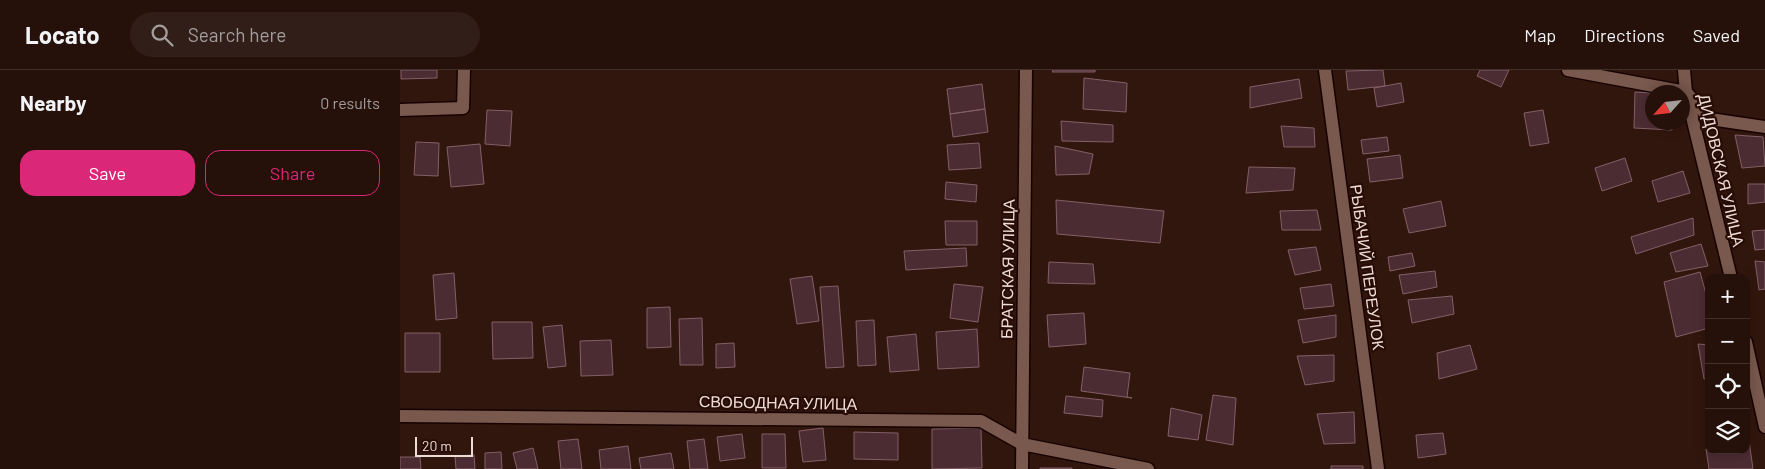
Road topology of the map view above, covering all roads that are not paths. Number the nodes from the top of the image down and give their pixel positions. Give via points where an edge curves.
1 (464, 70) edge
2 (1026, 70) edge
3 (1325, 70) edge
4 (1568, 70) edge
5 (1684, 70) edge
6 (1648, 85) edge
7 (1685, 85) edge
8 (1690, 96) edge
9 (1690, 109) edge
10 (400, 110) edge
11 (1765, 127) edge
12 (1730, 274) edge
13 (1750, 360) edge
14 (400, 416) edge
15 (1765, 427) edge
16 (1022, 444) junction
17 (1022, 469) edge
18 (1148, 469) edge
19 (1378, 469) edge

1 - 10 street via 463,108
2 - 16 street, БРАТСКАЯ УЛИЦА
3 - 19 street, РЫБАЧИЙ ПЕРЕУЛОК
4 - 6 street
5 - 7 street, ДИДОВСКАЯ УЛИЦА
8 - 11 street via 1710,118
9 - 12 street, ДИДОВСКАЯ УЛИЦА
13 - 15 street
14 - 16 street, СВОБОДНАЯ УЛИЦА via 981,421
16 - 17 street, БРАТСКАЯ УЛИЦА
16 - 18 street, СВОБОДНАЯ УЛИЦА

